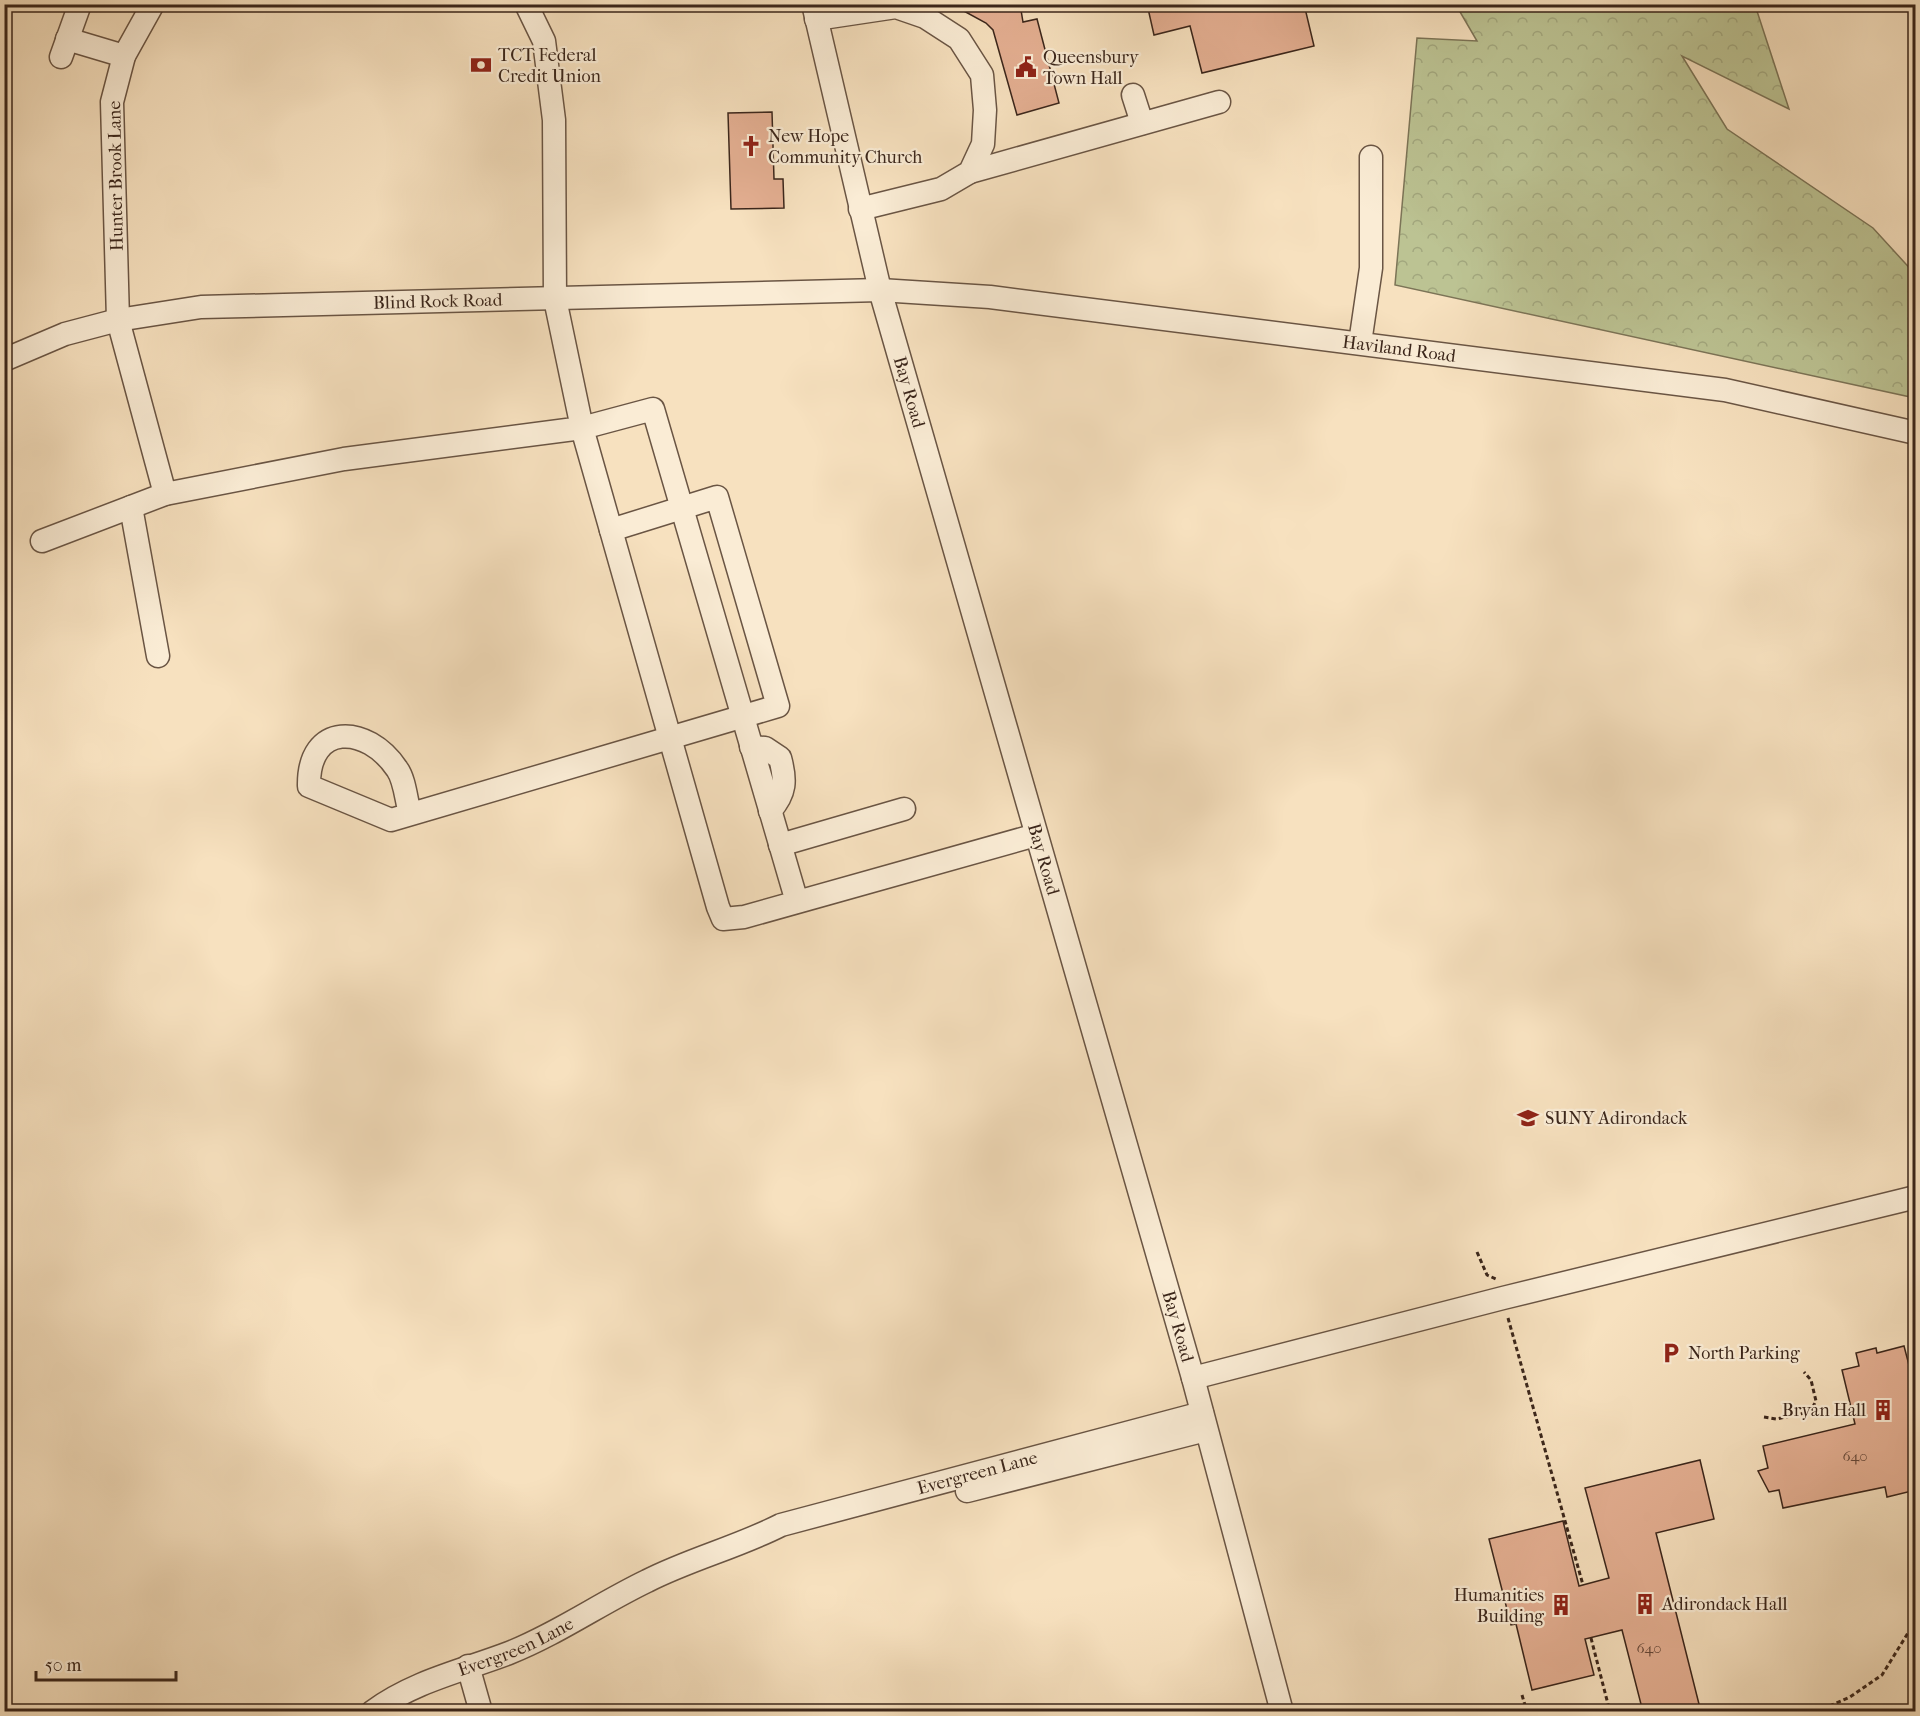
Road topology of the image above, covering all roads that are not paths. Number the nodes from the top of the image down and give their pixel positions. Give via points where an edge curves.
1 (80, 4) edge
2 (153, 4) edge
3 (526, 4) edge
4 (814, 12) edge
5 (124, 56) junction
6 (1133, 96) dead end
7 (1219, 102) dead end
8 (1142, 123) junction
9 (1371, 157) dead end
10 (970, 172) junction
11 (860, 209) junction
12 (879, 290) junction
13 (555, 299) junction
14 (118, 320) junction
15 (1360, 343) junction
16 (4, 360) edge
17 (582, 428) junction
18 (1916, 433) edge
19 (165, 494) junction
20 (131, 507) junction
21 (681, 507) junction
22 (611, 530) junction
23 (42, 541) dead end
24 (158, 656) dead end
25 (742, 717) junction
26 (670, 738) junction
27 (904, 809) dead end
28 (410, 813) junction
29 (1036, 835) junction
30 (780, 845) junction
31 (797, 902) junction
32 (1916, 1197) edge
33 (1193, 1378) junction
34 (1204, 1422) junction
35 (468, 1666) junction
36 (372, 1712) edge
37 (481, 1712) edge
38 (1282, 1712) edge

1 - 5 street via 64,48
2 - 5 street, Hunter Brook Lane
3 - 13 street via 544,41 554,120
4 - 10 street via 896,7 925,16 959,39 982,75 986,110 983,144
4 - 11 street, Bay Road
5 - 14 street, Hunter Brook Lane via 112,102
6 - 8 street
7 - 8 street
8 - 10 street
9 - 15 street via 1371,268
10 - 11 street via 941,189
11 - 12 street, Bay Road
12 - 13 street, Blind Rock Road
12 - 15 street, Haviland Road via 990,297
12 - 29 street, Bay Road
13 - 14 street, Blind Rock Road via 201,307
13 - 17 street
14 - 16 street, Blind Rock Road via 65,334
14 - 19 street, Hunter Brook Lane
15 - 18 street, Haviland Road via 1725,390
17 - 19 street via 344,459
17 - 21 street via 653,409
17 - 22 street
19 - 20 street
20 - 23 street
20 - 24 street
21 - 22 street
21 - 25 street
21 - 25 street via 717,497 778,706
22 - 26 street
25 - 26 street
25 - 30 street via 751,747 765,748 780,758 786,779 784,790 770,811
26 - 28 street
26 - 31 street via 723,919
27 - 30 street
28 - 28 street via 391,820 309,786 311,761 329,741 344,736 371,742 396,766
29 - 31 street
29 - 33 street, Bay Road
30 - 31 street
32 - 33 street
33 - 34 street, Bay Road
34 - 35 street, Evergreen Lane via 786,1537 756,1538 647,1580 510,1652
34 - 38 street, Bay Road
35 - 36 street, Evergreen Lane via 422,1683
35 - 37 street

